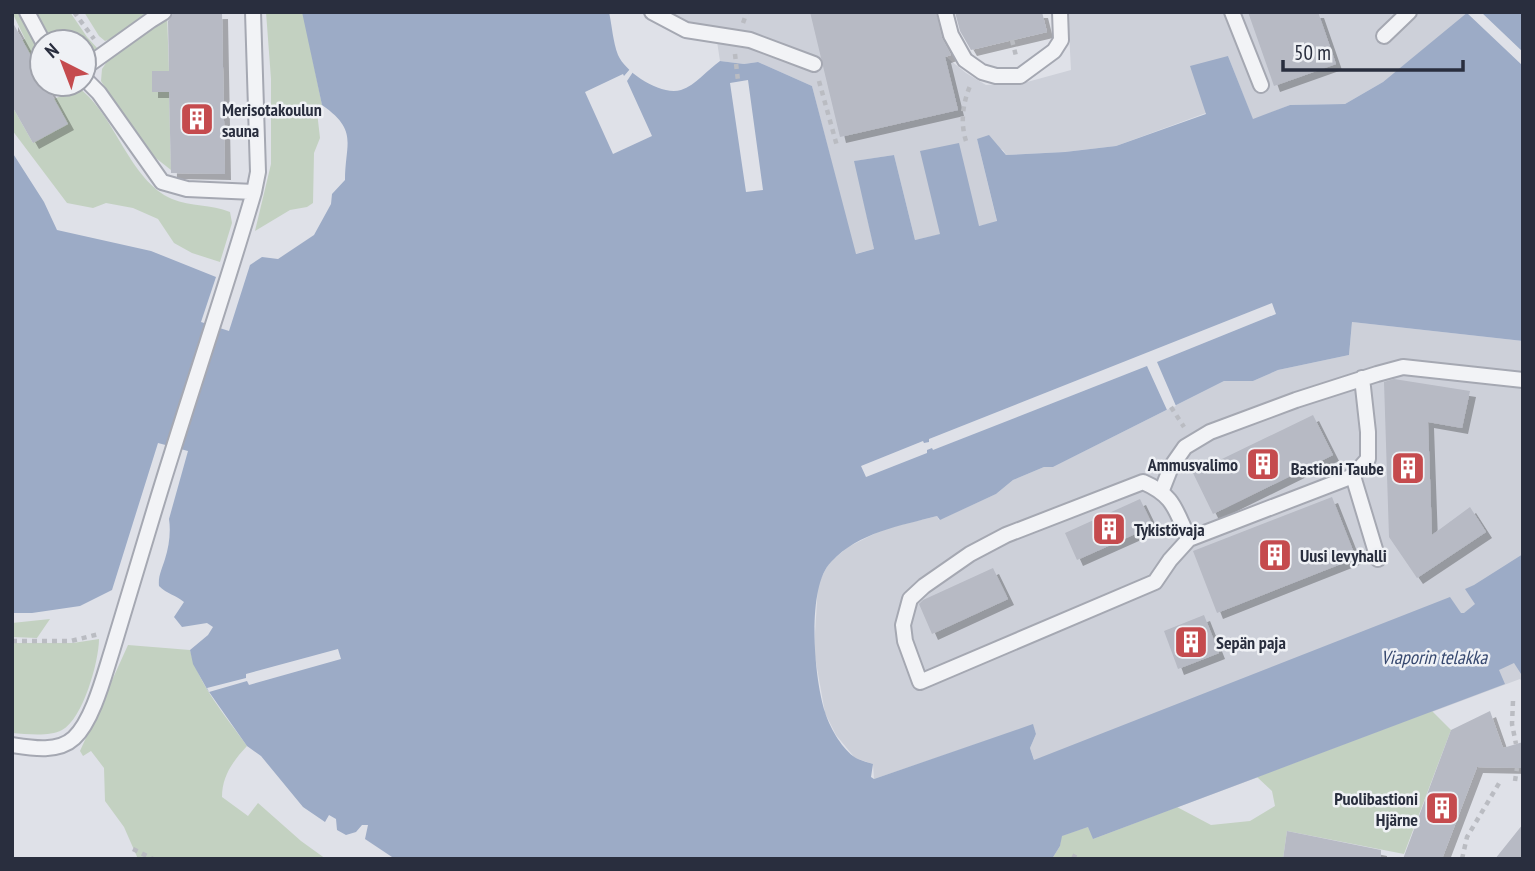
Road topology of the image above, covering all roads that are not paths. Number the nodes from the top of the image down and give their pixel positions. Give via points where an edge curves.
1 (27, 12) edge
2 (164, 12) edge
3 (253, 12) edge
4 (652, 12) edge
5 (945, 12) edge
6 (1060, 12) edge
7 (1232, 12) edge
8 (1409, 12) edge
9 (36, 28) edge
10 (1384, 36) dead end
11 (98, 58) edge
12 (814, 64) road end
13 (1261, 85) dead end
14 (98, 92) edge
15 (254, 192) junction
16 (1362, 378) junction
17 (1523, 380) edge
18 (1353, 476) junction
19 (1162, 490) junction
20 (1189, 539) junction
21 (1378, 559) dead end
22 (12, 746) edge

1 - 9 lane
2 - 11 lane
3 - 15 lane via 258,172
4 - 12 lane via 686,30 750,40
5 - 6 lane via 965,60 996,76 1020,76 1054,51 1061,40
7 - 13 lane
8 - 10 lane
14 - 15 lane via 162,182 187,189
15 - 22 lane via 93,706 73,739 60,747
16 - 17 lane via 1403,366
16 - 18 lane via 1368,459
16 - 19 lane via 1210,432 1185,447
18 - 20 lane
18 - 21 lane
19 - 20 lane
19 - 20 lane via 1143,482 1131,485 1006,535 924,586 910,599 903,625 920,682 1155,582

